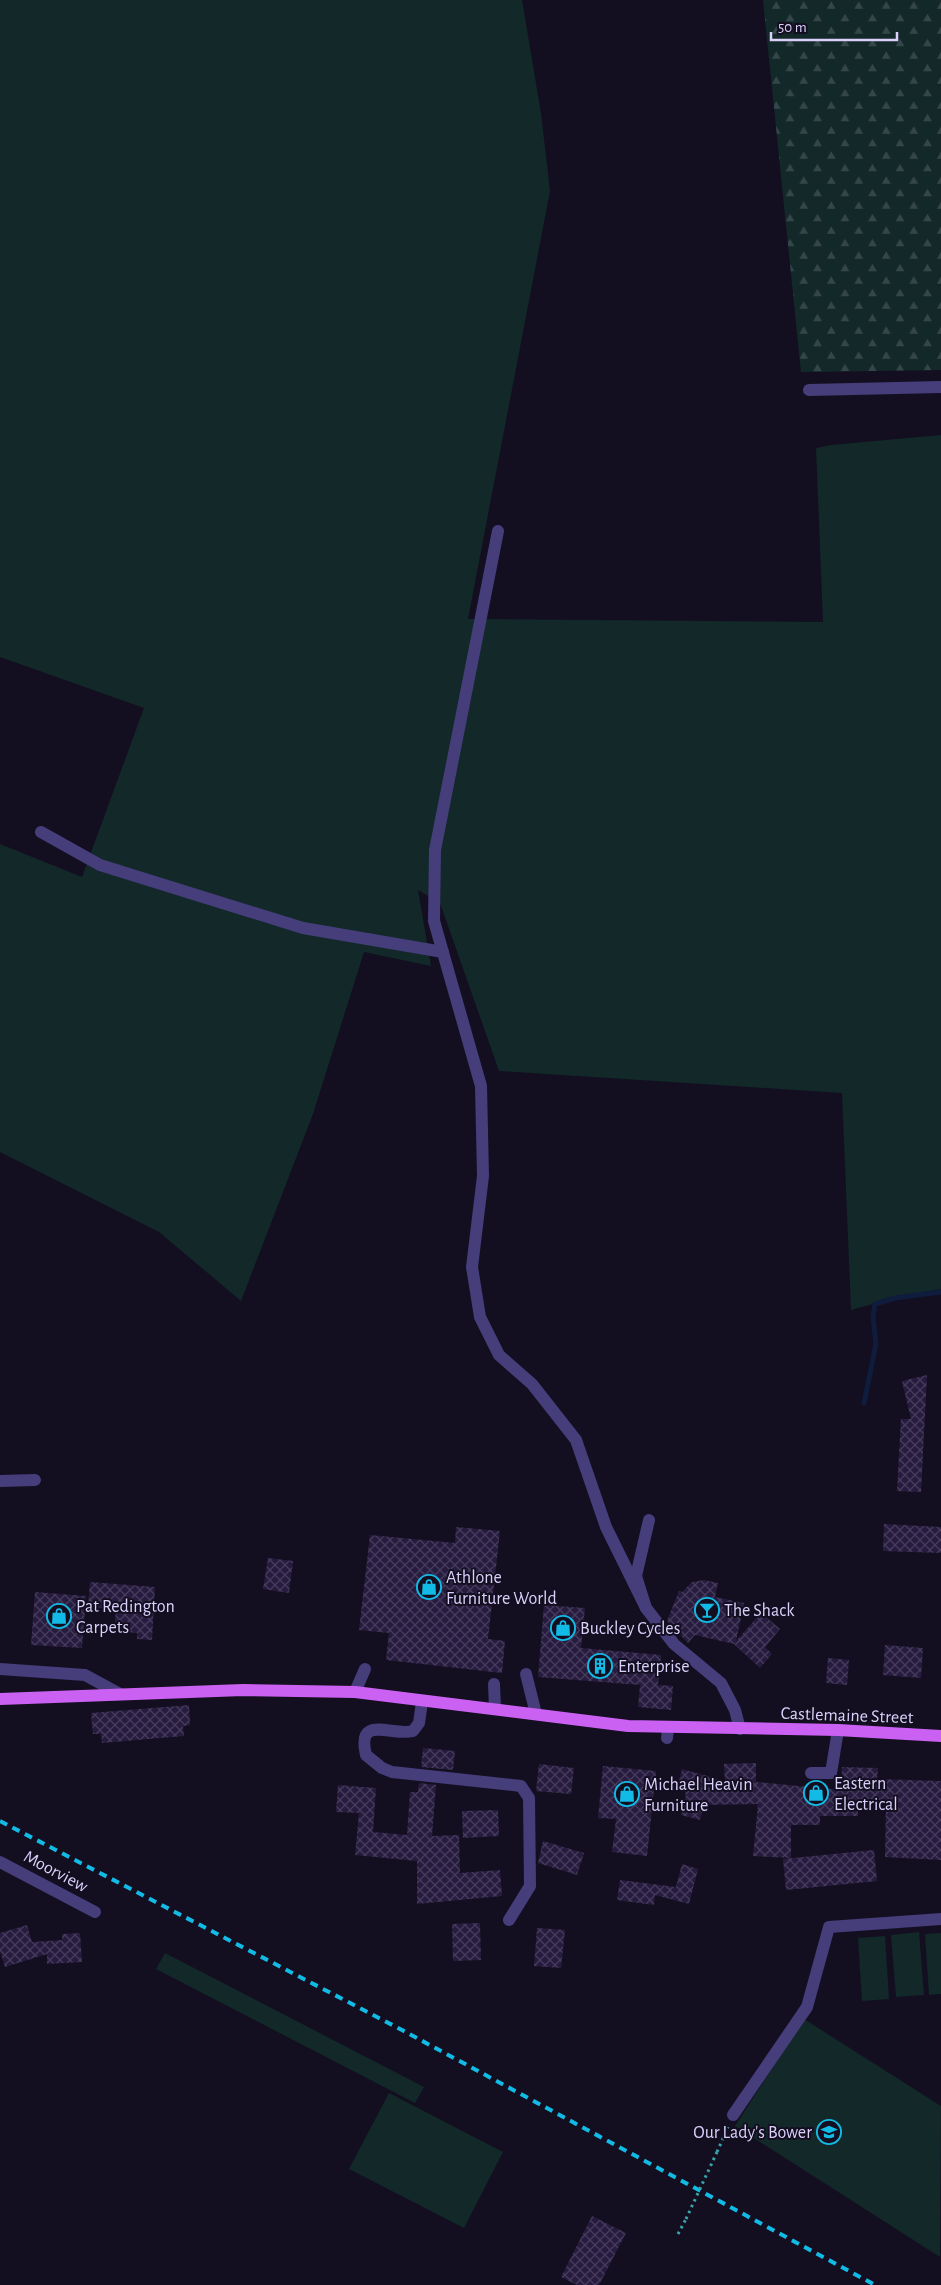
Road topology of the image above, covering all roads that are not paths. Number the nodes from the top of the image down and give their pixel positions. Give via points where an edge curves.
1 (941, 386) edge
2 (809, 390) dead end
3 (498, 531) dead end
4 (41, 832) dead end
5 (443, 952) junction
6 (35, 1480) dead end
7 (0, 1481) edge
8 (649, 1520) dead end
9 (646, 1608) junction
10 (0, 1669) edge
11 (365, 1669) dead end
12 (526, 1674) dead end
13 (494, 1684) dead end
14 (356, 1692) junction
15 (120, 1694) junction
16 (0, 1699) edge
17 (422, 1702) junction
18 (495, 1708) junction
19 (536, 1714) junction
20 (746, 1729) junction
21 (838, 1730) junction
22 (941, 1736) edge
23 (811, 1773) dead end
24 (0, 1862) edge
25 (95, 1912) dead end
26 (941, 1919) edge
27 (509, 1920) dead end
28 (733, 2115) road end

1 - 2 street
3 - 5 street via 434,850 434,921
4 - 5 street via 100,865 304,928
5 - 9 street via 481,1086 483,1176 472,1267 480,1316 499,1355 532,1384 576,1440 606,1528
6 - 7 street
8 - 9 street via 636,1576
9 - 20 street via 674,1644 721,1683
10 - 15 street via 85,1675
11 - 14 street
12 - 19 street
13 - 18 street
14 - 15 main road, Castlemaine Street via 243,1690
14 - 17 main road, Castlemaine Street
15 - 16 main road, Castlemaine Street
17 - 18 main road, Castlemaine Street
17 - 27 street via 419,1723 413,1731 404,1734 377,1728 369,1732 365,1738 366,1755 392,1772 520,1786 529,1798 530,1886
18 - 19 main road, Castlemaine Street
19 - 20 main road, Castlemaine Street via 667,1733
20 - 21 main road, Castlemaine Street
21 - 22 main road, Castlemaine Street
21 - 23 street via 831,1773
24 - 25 street, Moorview
26 - 28 street via 829,1926 807,2007

